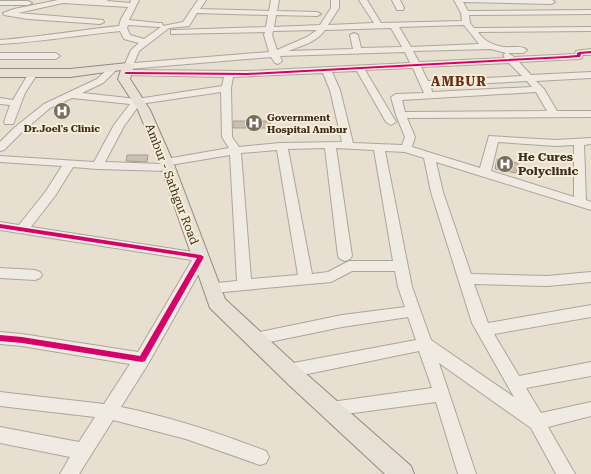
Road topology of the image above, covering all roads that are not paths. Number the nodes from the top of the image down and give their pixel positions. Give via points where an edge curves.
1 (202, 0) edge
2 (275, 0) edge
3 (335, 0) edge
4 (363, 0) edge
5 (396, 0) edge
6 (458, 0) edge
7 (463, 0) edge
8 (61, 1) edge
9 (550, 1) edge
10 (103, 2) edge
11 (0, 3) edge
12 (48, 3) junction
13 (133, 3) edge
14 (591, 6) edge
15 (400, 8) dead end
16 (195, 11) junction
17 (591, 12) edge
18 (4, 13) edge
19 (272, 13) junction
20 (465, 13) junction
21 (317, 14) dead end
22 (100, 22) dead end
23 (124, 25) junction
24 (393, 25) junction
25 (379, 26) junction
26 (324, 27) junction
27 (469, 27) junction
28 (270, 28) junction
29 (158, 29) junction
30 (591, 29) edge
31 (354, 35) dead end
32 (0, 42) edge
33 (146, 42) junction
34 (491, 46) junction
35 (408, 49) junction
36 (357, 50) junction
37 (503, 50) junction
38 (591, 52) edge
39 (274, 54) junction
40 (0, 56) edge
41 (56, 56) dead end
42 (580, 56) junction
43 (511, 59) junction
44 (591, 61) edge
45 (416, 64) junction
46 (359, 67) junction
47 (123, 69) junction
48 (326, 69) junction
49 (285, 72) junction
50 (0, 73) edge
51 (33, 73) junction
52 (229, 74) junction
53 (591, 75) edge
54 (528, 78) junction
55 (424, 84) junction
56 (226, 88) junction
57 (539, 89) junction
58 (73, 95) junction
59 (430, 95) junction
60 (0, 101) edge
61 (137, 102) junction
62 (16, 103) junction
63 (554, 114) junction
64 (591, 114) edge
65 (401, 115) junction
66 (4, 122) edge
67 (391, 122) dead end
68 (25, 124) junction
69 (591, 142) edge
70 (3, 143) edge
71 (330, 145) junction
72 (282, 146) junction
73 (348, 146) junction
74 (379, 147) junction
75 (406, 149) junction
76 (583, 149) edge
77 (236, 150) junction
78 (429, 156) junction
79 (0, 159) edge
80 (69, 164) junction
81 (168, 165) junction
82 (97, 166) junction
83 (485, 174) junction
84 (586, 205) edge
85 (0, 226) edge
86 (22, 229) junction
87 (345, 256) dead end
88 (200, 257) junction
89 (402, 266) junction
90 (0, 273) edge
91 (35, 275) dead end
92 (591, 277) edge
93 (306, 279) junction
94 (466, 279) junction
95 (244, 285) junction
96 (212, 288) junction
97 (414, 311) junction
98 (591, 311) edge
99 (484, 330) junction
100 (0, 338) edge
101 (255, 339) junction
102 (425, 344) junction
103 (142, 359) junction
104 (591, 369) edge
105 (288, 371) junction
106 (514, 384) junction
107 (442, 394) junction
108 (0, 399) edge
109 (331, 409) junction
110 (591, 409) edge
111 (108, 412) junction
112 (535, 422) junction
113 (0, 436) edge
114 (84, 451) junction
115 (260, 457) dead end
116 (69, 474) edge
117 (402, 474) edge
118 (467, 474) edge
119 (566, 474) edge

1 - 16 street
2 - 19 street
3 - 26 street via 335,8
4 - 25 street
5 - 15 street
6 - 20 street
7 - 9 street
8 - 10 street
8 - 12 street
9 - 14 street via 554,6
10 - 13 street
11 - 12 street
12 - 18 street
13 - 23 street
16 - 19 street
16 - 29 street via 186,24
17 - 20 street
18 - 22 street
19 - 21 street
19 - 28 street
20 - 27 street
23 - 29 street
23 - 32 street via 36,40
23 - 33 street via 127,37
24 - 25 street
24 - 27 street
24 - 35 street
25 - 26 street
26 - 28 street
26 - 39 street via 310,39
27 - 30 street
27 - 34 street via 481,42
28 - 29 street
28 - 39 street via 268,35
29 - 33 street
31 - 36 street
33 - 47 street via 135,50
34 - 35 street
34 - 37 street
35 - 36 street
35 - 45 street
36 - 39 street
37 - 42 street via 563,50
37 - 43 street
38 - 42 street via 579,53
39 - 47 street
39 - 49 street
40 - 41 street
42 - 43 street
42 - 44 street
43 - 45 street
43 - 54 street
45 - 46 street
45 - 55 street
46 - 48 street
46 - 67 street
47 - 51 main road
47 - 52 street
47 - 58 street
47 - 61 main road, Ambur - Sathgur Road via 124,79
48 - 49 street
48 - 73 street via 335,90
49 - 52 street
50 - 51 main road
51 - 62 street
52 - 56 street
53 - 54 street
54 - 55 street
54 - 57 street
55 - 59 street
56 - 61 street
56 - 77 street via 228,137
57 - 59 street
57 - 63 street
58 - 61 street
58 - 68 street via 47,106
59 - 65 street via 396,97
60 - 62 street
61 - 81 main road, Ambur - Sathgur Road via 144,110
61 - 82 street via 119,125
62 - 66 street
63 - 64 street
63 - 65 street
65 - 75 street via 410,137
66 - 68 street
68 - 70 street
69 - 76 street
71 - 72 street
71 - 73 street
71 - 87 street
72 - 77 street
72 - 93 street
73 - 74 street
74 - 75 street
74 - 89 street
75 - 78 street
76 - 83 street via 556,143 494,138
76 - 84 street
77 - 81 street
77 - 95 street
78 - 83 street
78 - 94 street via 437,192
79 - 80 street
80 - 82 street
80 - 86 street via 51,193
81 - 82 street
81 - 88 main road, Ambur - Sathgur Road
83 - 84 street
85 - 86 street
86 - 88 street
88 - 96 main road, Ambur - Sathgur Road
88 - 103 street
89 - 93 street via 349,266 331,277
89 - 97 street via 405,287
90 - 91 street
92 - 94 street via 547,281
93 - 95 street
94 - 99 street
95 - 96 street
96 - 101 main road, Ambur - Sathgur Road via 217,303
97 - 101 street via 342,321
97 - 102 street
98 - 99 street
99 - 106 street
100 - 103 street
101 - 105 main road, Ambur - Sathgur Road
102 - 105 street
102 - 107 street
102 - 112 street
103 - 111 street
104 - 106 street
105 - 109 main road, Ambur - Sathgur Road
106 - 112 street
107 - 109 street
107 - 118 street
108 - 111 street
109 - 117 main road, Ambur - Sathgur Road
110 - 112 street
111 - 114 street
111 - 115 street via 227,443
112 - 119 street
113 - 114 street
114 - 116 street

